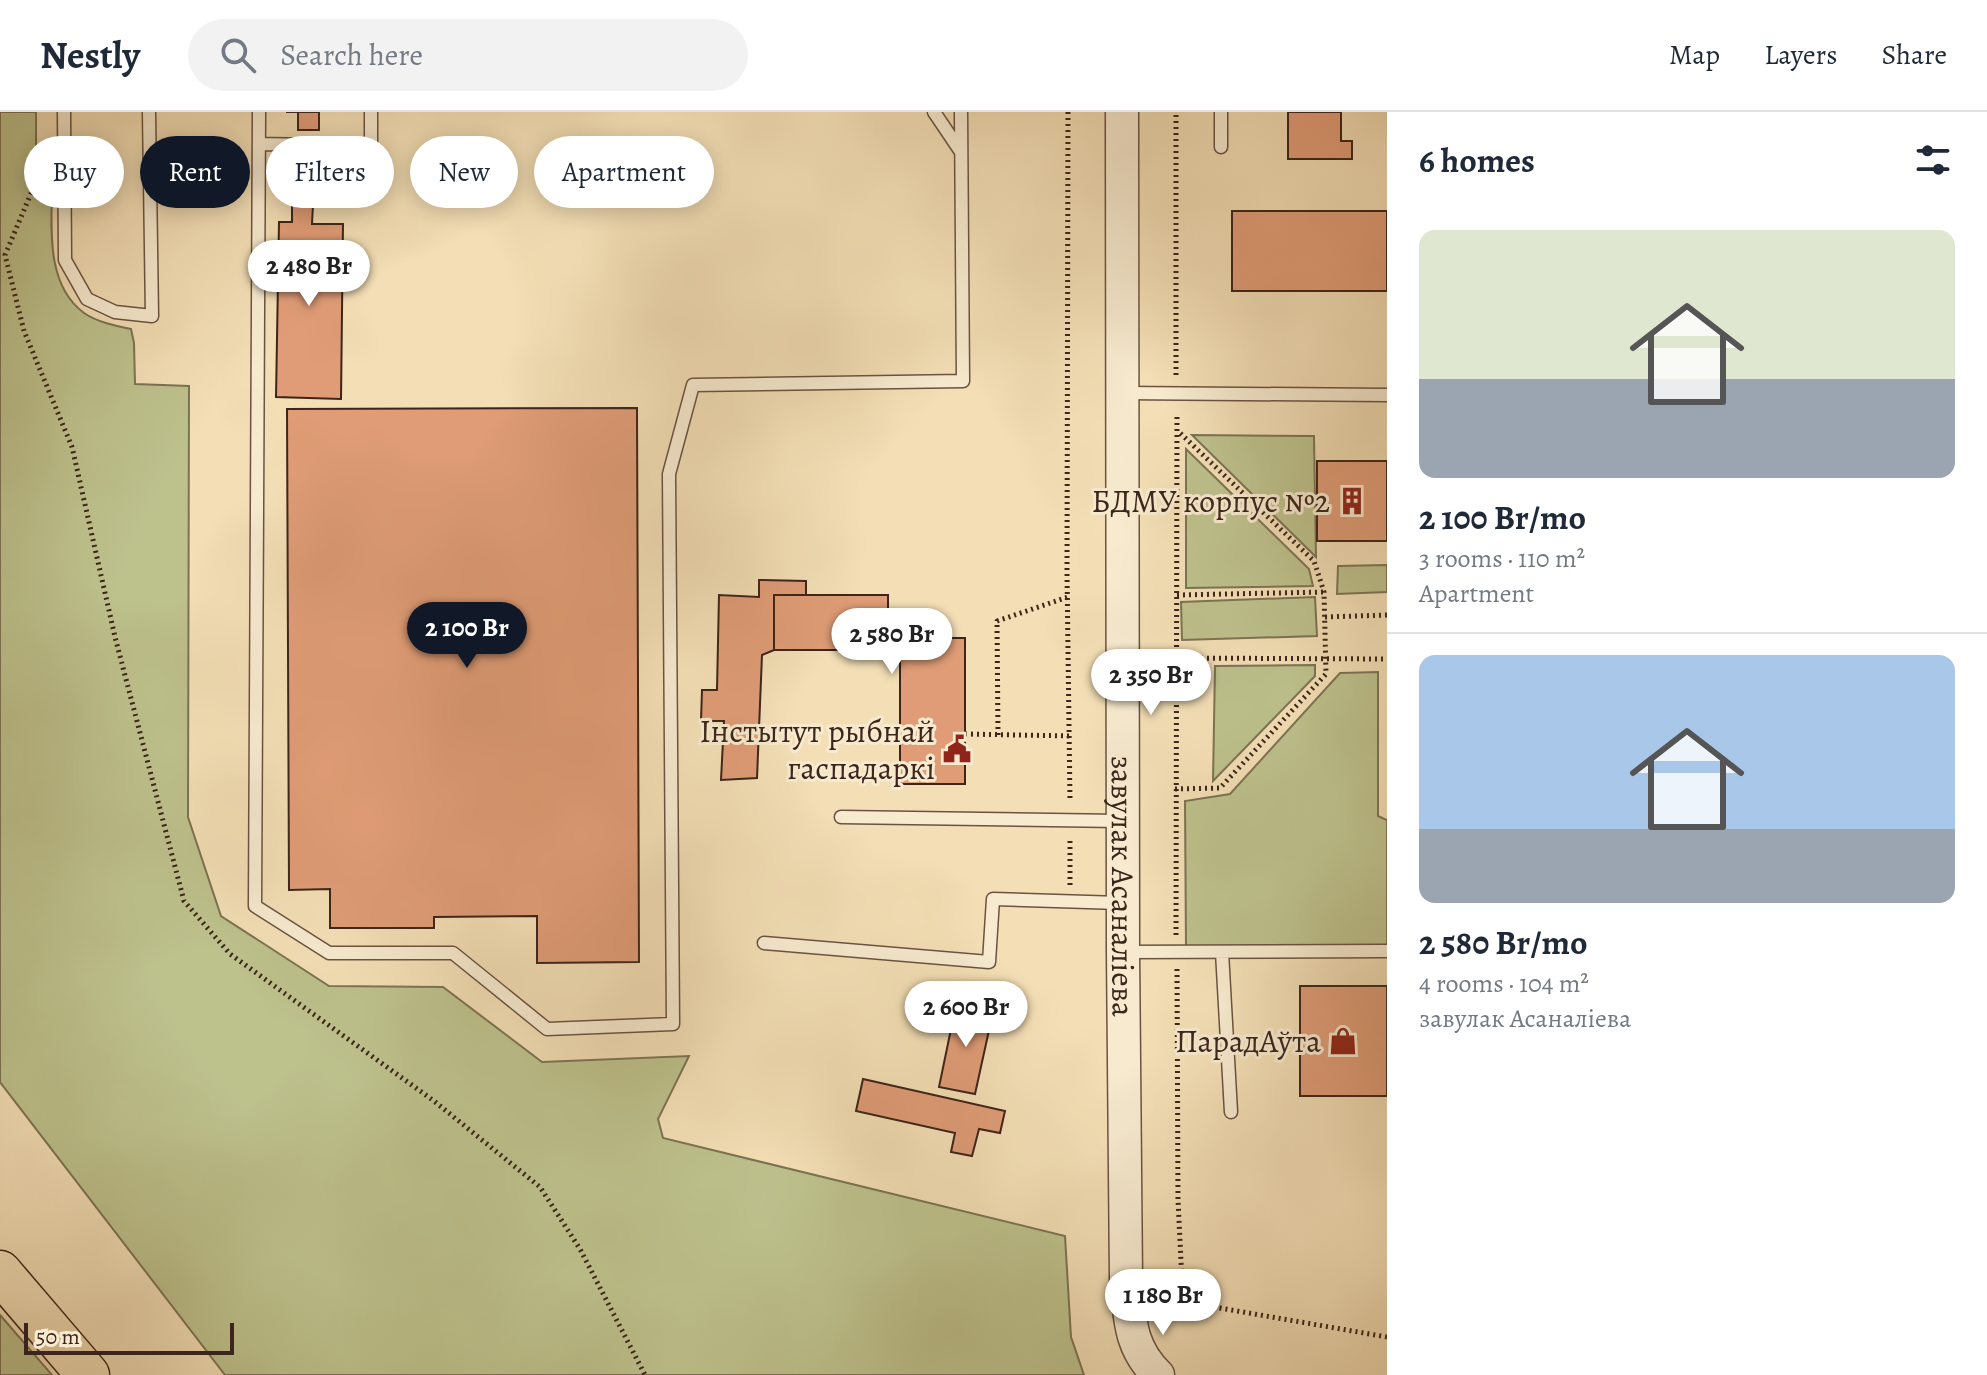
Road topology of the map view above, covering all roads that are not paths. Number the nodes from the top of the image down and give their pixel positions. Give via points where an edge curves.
1 (64, 112) edge
2 (149, 112) edge
3 (259, 112) edge
4 (371, 112) edge
5 (934, 112) edge
6 (961, 112) edge
7 (1122, 112) edge
8 (1221, 112) edge
9 (259, 144) junction
10 (1221, 147) dead end
11 (961, 152) junction
12 (1123, 393) junction
13 (1387, 395) edge
14 (841, 817) dead end
15 (1123, 821) junction
16 (1123, 903) junction
17 (764, 943) dead end
18 (1387, 951) edge
19 (1123, 952) junction
20 (1222, 952) junction
21 (1231, 1112) dead end
22 (0, 1272) edge
23 (88, 1375) edge
24 (1158, 1375) edge

1 - 2 lane via 65,260 87,299 115,312 152,316
3 - 9 lane
4 - 9 lane via 371,146
5 - 11 lane
6 - 11 lane
7 - 12 street, завулак Асаналіева
8 - 10 lane
9 - 11 lane via 255,906 329,953 453,953 547,1029 673,1024 669,474 693,385 963,381
12 - 13 lane
12 - 15 street, завулак Асаналіева
14 - 15 lane
15 - 16 street, завулак Асаналіева
16 - 17 lane via 993,899 989,962
16 - 19 street, завулак Асаналіева
18 - 20 lane
19 - 20 lane
19 - 24 street, завулак Асаналіева via 1126,1280 1138,1351
20 - 21 lane
22 - 23 highway

